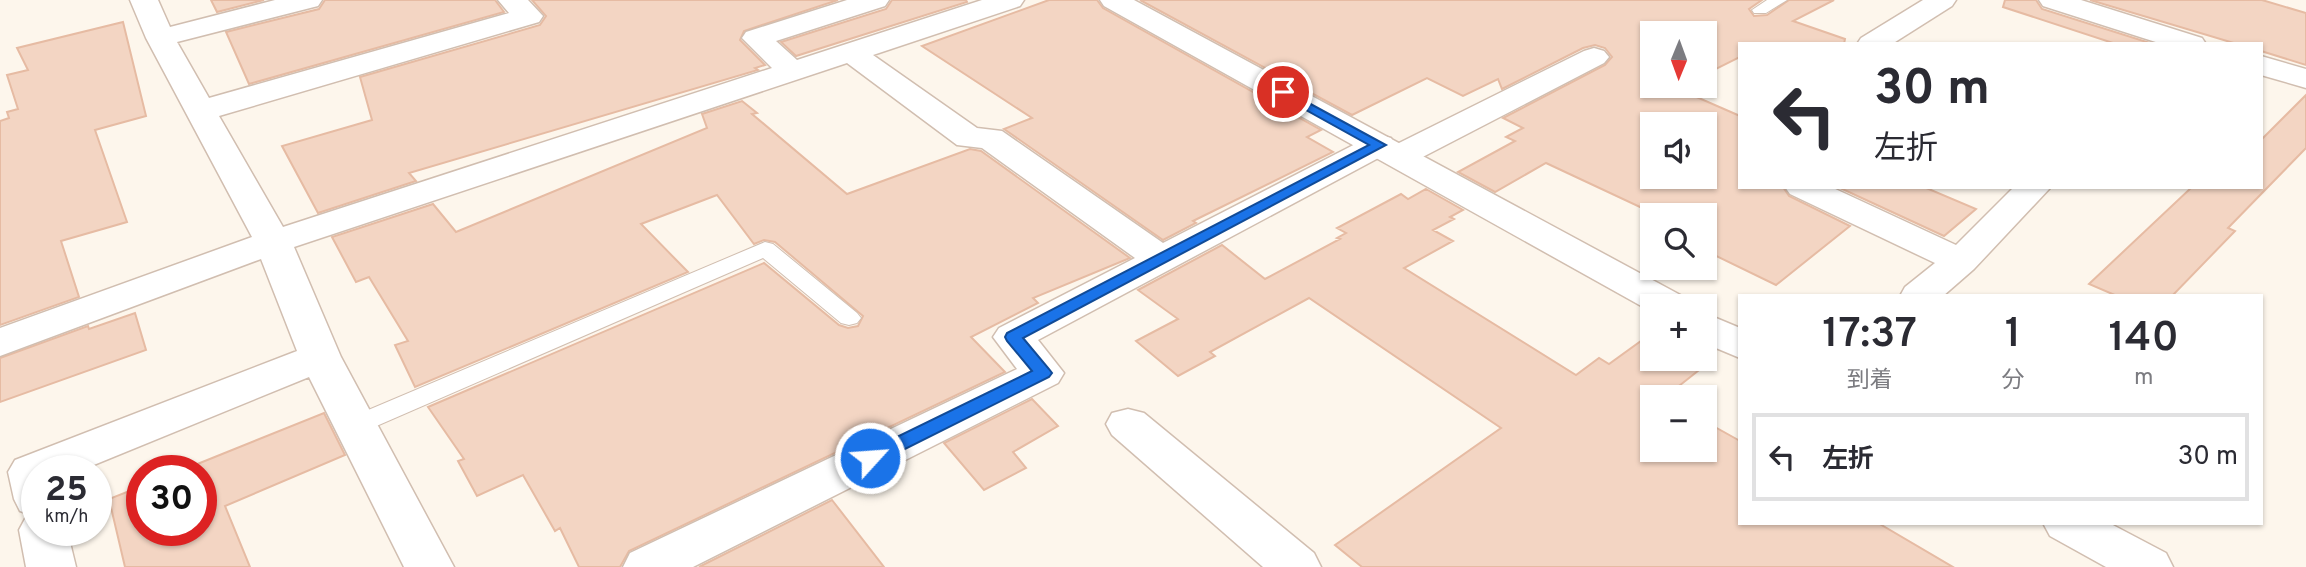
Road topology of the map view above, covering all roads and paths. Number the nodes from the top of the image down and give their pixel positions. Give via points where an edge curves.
1 (144, 0) edge
2 (308, 0) edge
3 (512, 0) edge
4 (875, 0) edge
5 (1010, 0) edge
6 (1114, 0) edge
7 (1779, 0) edge
8 (1942, 0) edge
9 (2064, 1) edge
10 (1760, 10) dead end
11 (160, 38) junction
12 (1874, 42) edge
13 (2186, 42) edge
14 (852, 53) junction
15 (1594, 57) dead end
16 (2263, 66) edge
17 (793, 72) junction
18 (2306, 79) edge
19 (201, 111) junction
20 (1390, 150) junction
21 (1806, 189) edge
22 (2032, 189) edge
23 (273, 242) junction
24 (1163, 260) junction
25 (1961, 261) junction
26 (1648, 294) edge
27 (1921, 294) edge
28 (849, 318) dead end
29 (1717, 333) edge
30 (0, 343) edge
31 (1738, 344) edge
32 (320, 357) junction
33 (1128, 424) dead end
34 (356, 425) junction
35 (74, 455) edge
36 (2071, 525) edge
37 (46, 546) edge
38 (51, 567) edge
39 (429, 567) edge
40 (648, 567) edge
41 (1296, 567) edge
42 (2148, 567) edge

1 - 11 street
2 - 11 street
3 - 19 street via 529,16
4 - 17 street via 756,38
5 - 14 street
6 - 20 street
7 - 10 lane
8 - 12 street
9 - 13 street
11 - 19 street
14 - 17 street
14 - 24 street via 969,138 990,138
15 - 20 street
16 - 18 street
17 - 23 street
19 - 23 street
20 - 24 street
20 - 26 street
21 - 25 street
22 - 25 street
23 - 30 street
23 - 32 street
24 - 40 street via 1013,337 1043,373
25 - 27 street
28 - 34 lane via 765,249
29 - 31 street
32 - 34 street
32 - 35 street
33 - 41 street
34 - 39 street
36 - 42 street
37 - 38 street

